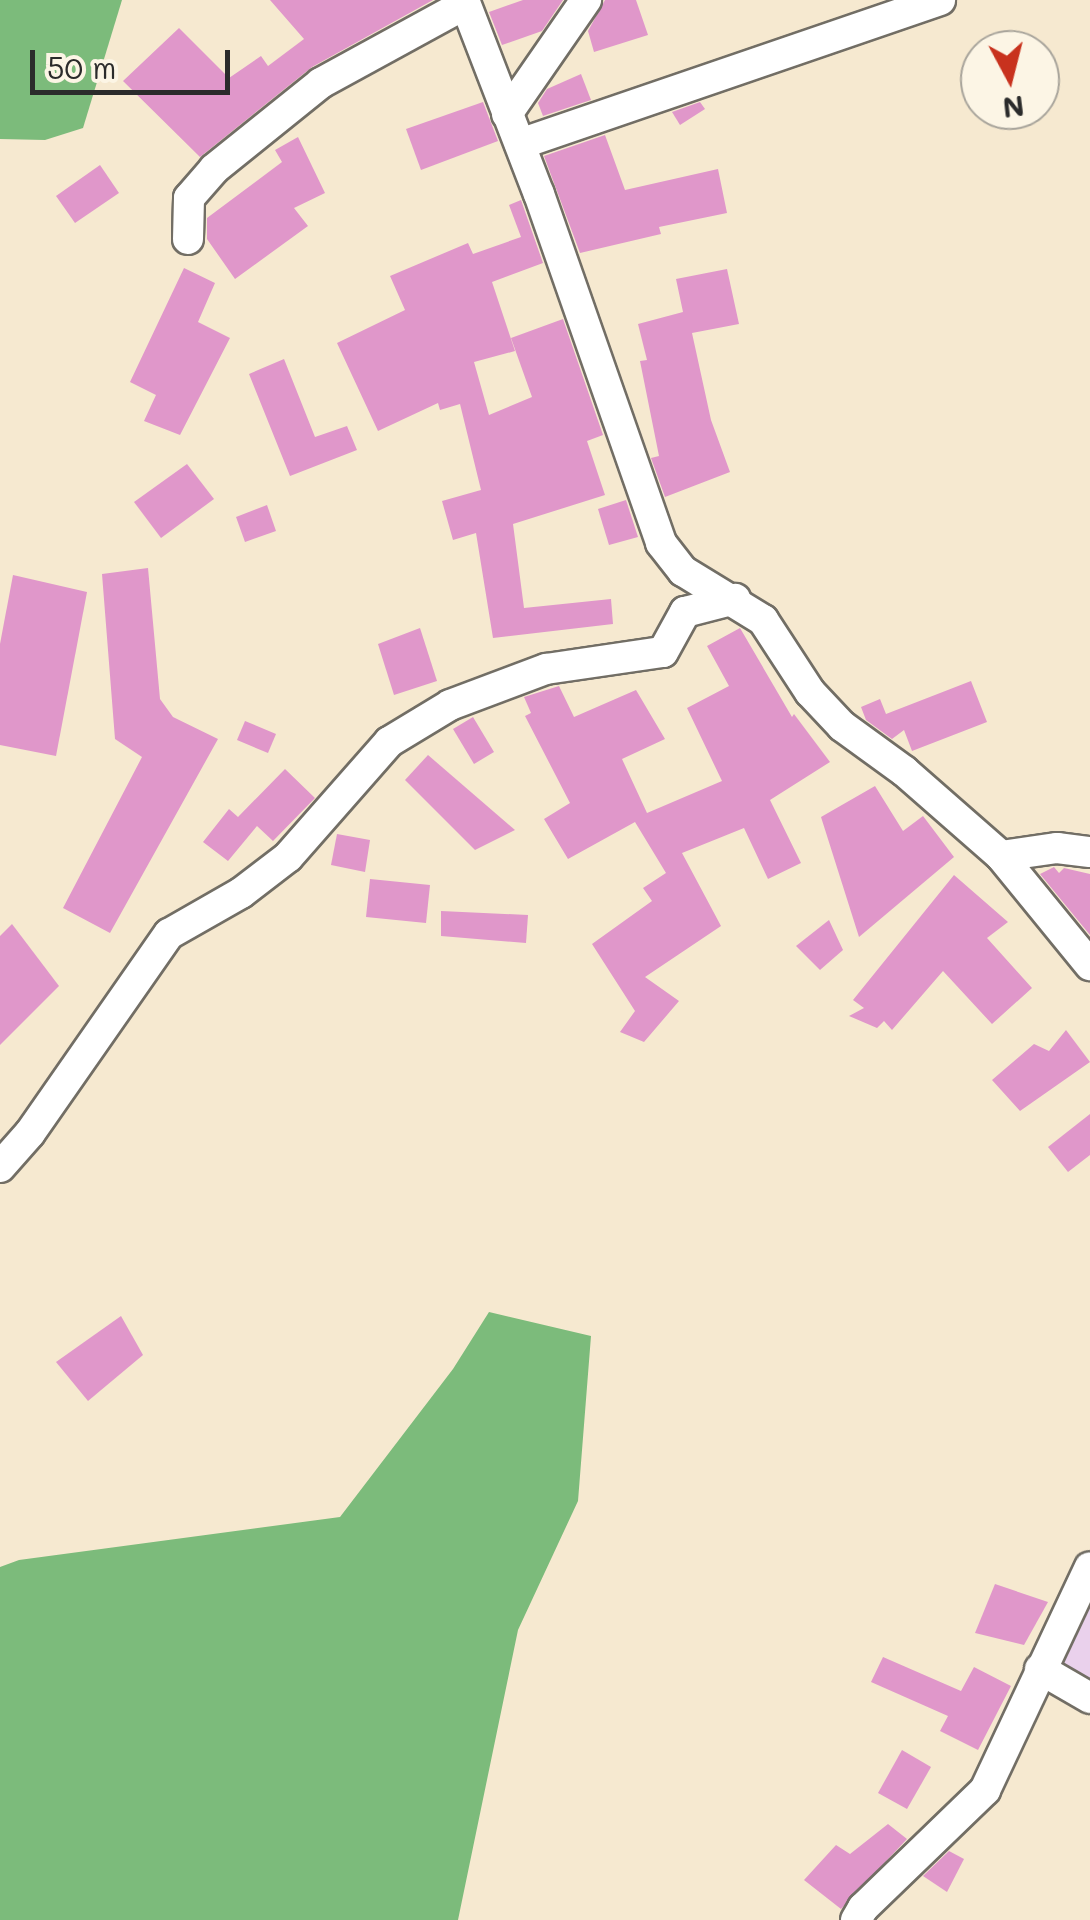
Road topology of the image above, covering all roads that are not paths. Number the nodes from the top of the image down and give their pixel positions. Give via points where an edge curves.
1 (586, 0) edge
2 (940, 0) edge
3 (464, 2) edge
4 (507, 114) junction
5 (520, 144) junction
6 (188, 239) dead end
7 (734, 599) junction
8 (1090, 852) edge
9 (1001, 856) junction
10 (1090, 966) edge
11 (0, 1167) edge
12 (1090, 1566) edge
13 (1040, 1669) junction
14 (1090, 1698) edge
15 (856, 1920) edge

1 - 4 street
2 - 5 street
3 - 4 street
3 - 6 street via 321,84 214,169 189,198
4 - 5 street
5 - 7 street via 661,543 684,571
7 - 9 street via 762,620 810,692 842,726
7 - 11 street via 686,612 663,652 546,669 450,706 389,742 288,857 169,934
8 - 9 street via 1057,848
9 - 10 street
12 - 13 street
13 - 14 street
13 - 15 street via 985,1790

